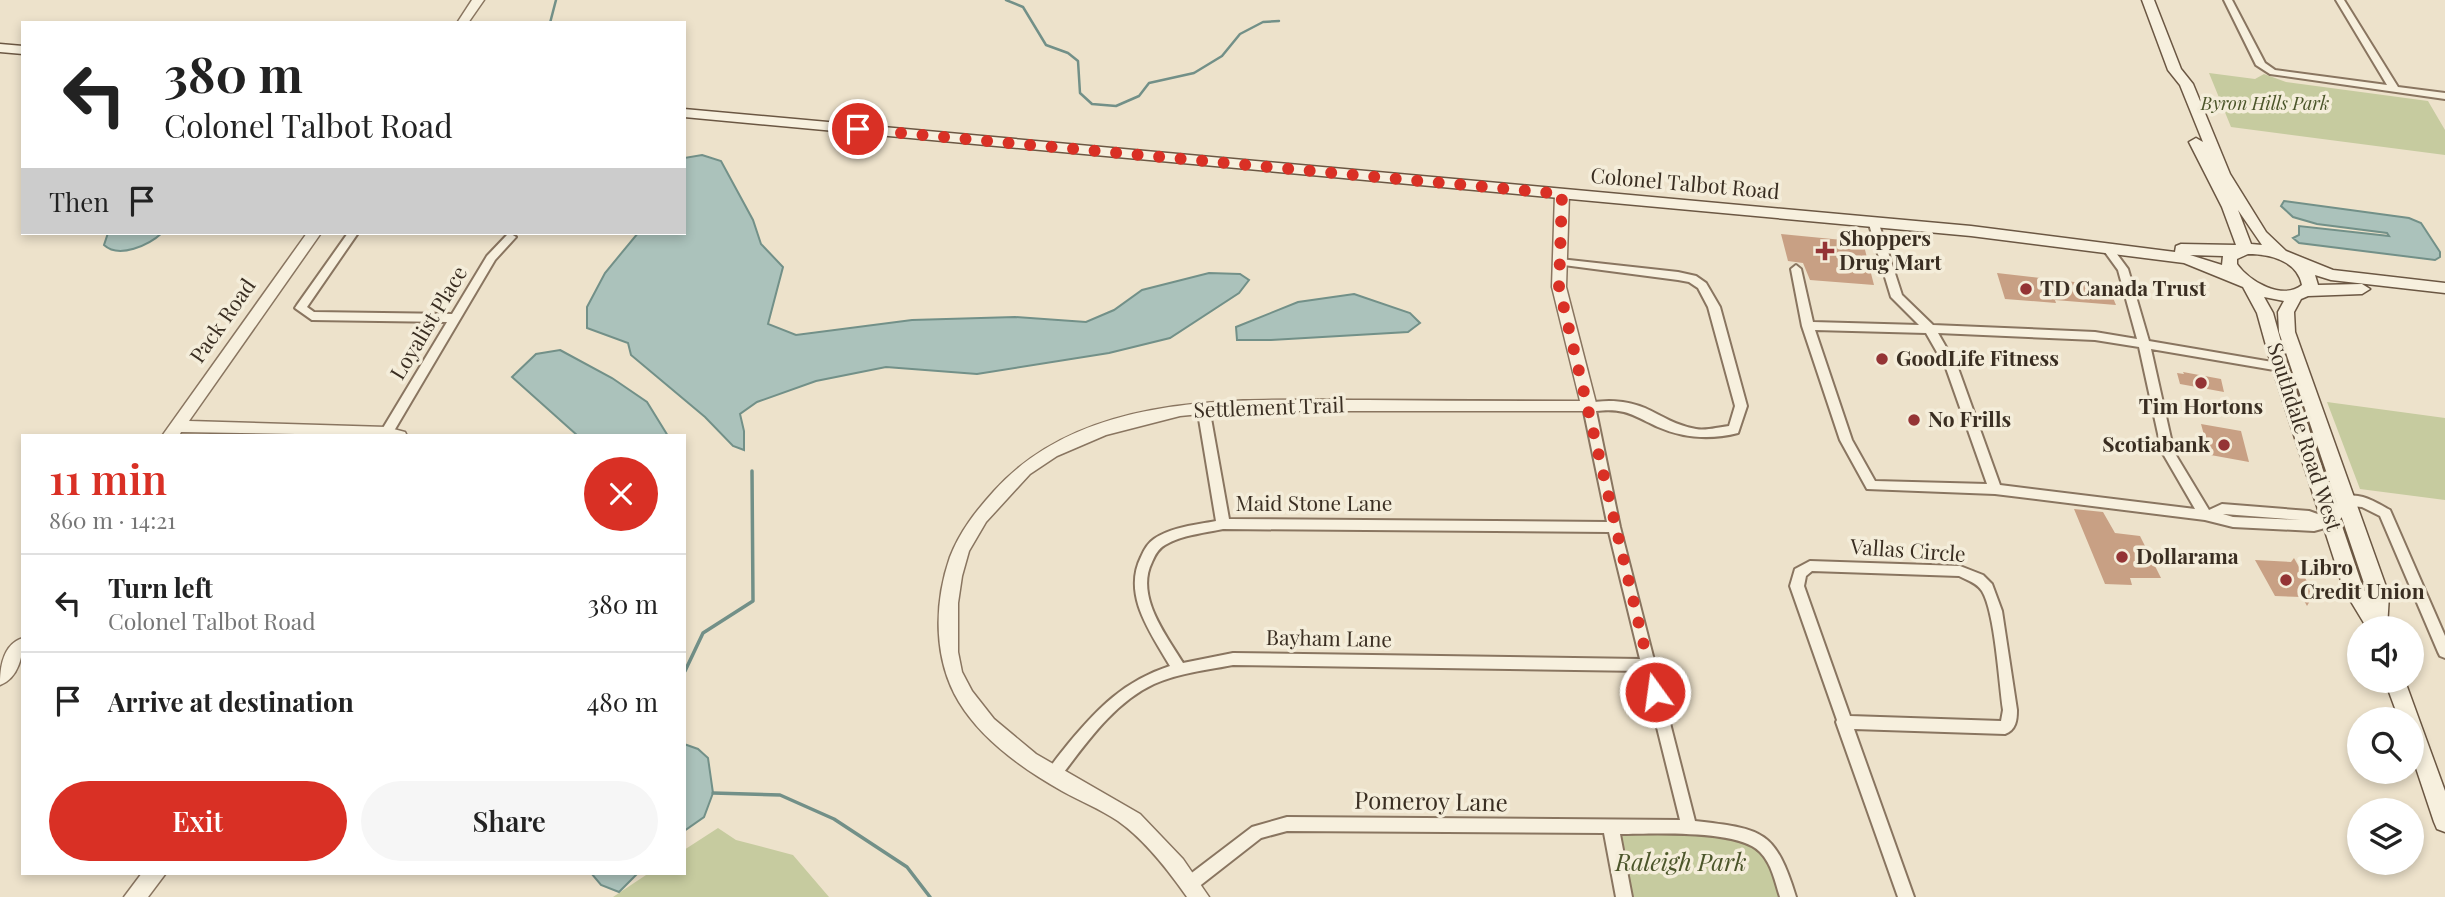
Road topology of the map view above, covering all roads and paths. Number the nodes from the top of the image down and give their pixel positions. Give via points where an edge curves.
1 (478, 0) edge
2 (2148, 0) edge
3 (2228, 0) edge
4 (2340, 0) edge
5 (463, 21) edge
6 (0, 48) edge
7 (21, 50) edge
8 (2175, 69) junction
9 (2395, 90) junction
10 (2445, 96) edge
11 (686, 113) edge
12 (1562, 194) junction
13 (1873, 221) junction
14 (1971, 231) junction
15 (313, 235) edge
16 (352, 235) edge
17 (511, 237) dead end
18 (2107, 248) junction
19 (2242, 249) junction
20 (2144, 253) junction
21 (2281, 255) junction
22 (1560, 262) junction
23 (2296, 263) junction
24 (2122, 267) junction
25 (1796, 269) dead end
26 (2245, 282) junction
27 (2445, 288) edge
28 (2301, 293) junction
29 (2445, 296) edge
30 (453, 318) junction
31 (1808, 326) junction
32 (1930, 329) junction
33 (2144, 344) junction
34 (2280, 367) junction
35 (1203, 407) junction
36 (1589, 407) junction
37 (174, 431) edge
38 (393, 434) edge
39 (1995, 489) junction
40 (2347, 501) junction
41 (2208, 515) junction
42 (2328, 522) junction
43 (1223, 524) junction
44 (1614, 527) junction
45 (2369, 616) edge
46 (2377, 616) edge
47 (21, 648) edge
48 (2445, 652) edge
49 (1648, 665) junction
50 (1178, 669) junction
51 (0, 677) edge
52 (1843, 722) junction
53 (2424, 762) edge
54 (1053, 775) junction
55 (2445, 822) edge
56 (1689, 827) junction
57 (1611, 828) junction
58 (154, 875) edge
59 (1195, 890) edge
60 (134, 897) edge
61 (1624, 897) edge
62 (1788, 897) edge
63 (1906, 897) edge

1 - 5 street
2 - 8 main road
3 - 9 street via 2261,65 2273,72
4 - 9 street
6 - 7 main road
8 - 19 main road via 2172,78 2207,169 2235,218
8 - 21 main road via 2186,83 2240,205
9 - 10 street
11 - 12 main road, Colonel Talbot Road
12 - 13 main road, Colonel Talbot Road
12 - 22 street
13 - 14 main road, Colonel Talbot Road
13 - 32 street via 1897,297
14 - 18 main road, Colonel Talbot Road
14 - 19 main road, Colonel Talbot Road via 2044,233 2218,252
15 - 37 street, Pack Road
16 - 30 street via 301,308 312,316
17 - 30 street, Loyalist Place via 491,258
18 - 20 main road, Colonel Talbot Road
18 - 24 street
19 - 21 main road, Colonel Talbot Road
19 - 26 main road via 2230,257 2229,264
20 - 24 street
20 - 26 main road, Colonel Talbot Road via 2206,264
21 - 23 main road
22 - 36 street via 1559,287
22 - 36 street via 1678,276 1702,286 1714,307 1741,406 1734,430 1706,434 1688,432 1626,407
23 - 27 main road via 2331,275
23 - 28 main road via 2310,279 2310,286
24 - 33 street
25 - 31 street
26 - 28 main road, Colonel Talbot Road via 2276,295
26 - 34 main road, Southdale Road West via 2265,313
28 - 29 main road via 2361,289
28 - 40 main road, Southdale Road West via 2286,312 2287,332
30 - 38 street, Loyalist Place
31 - 32 street
31 - 39 street via 1846,440 1871,486
32 - 33 street via 2095,336
32 - 39 street via 1952,368
33 - 34 street
33 - 41 street via 2168,453
34 - 42 main road, Southdale Road West
35 - 36 street, Settlement Trail
35 - 43 street
35 - 54 street, Settlement Trail via 1108,428 1029,466 984,512 965,539 951,580 947,638 957,680 983,719 1018,752
36 - 44 street
37 - 38 street
39 - 41 street
40 - 42 street
40 - 46 main road, Southdale Road West via 2379,595
40 - 48 street via 2364,502 2385,513
41 - 42 street via 2233,522 2314,526
42 - 45 main road, Southdale Road West via 2354,590
43 - 44 street, Maid Stone Lane
43 - 50 street, Maid Stone Lane via 1156,543 1141,564 1144,605
44 - 49 street
47 - 51 street
49 - 50 street, Bayham Lane via 1233,659
49 - 56 street
50 - 54 street, Bayham Lane via 1138,685 1089,728
52 - 52 street, Vallas Circle via 1797,586 1800,573 1810,566 1960,572 1977,578 1987,589 1994,612 2010,710 2005,728
52 - 63 street, Vallas Circle
53 - 55 main road
54 - 59 street, Settlement Trail via 1127,816
56 - 57 street, Pomeroy Lane
56 - 62 street, Pomeroy Lane via 1747,835 1769,848 1780,865
57 - 59 street, Pomeroy Lane via 1287,824 1257,832
57 - 61 street
58 - 60 street

